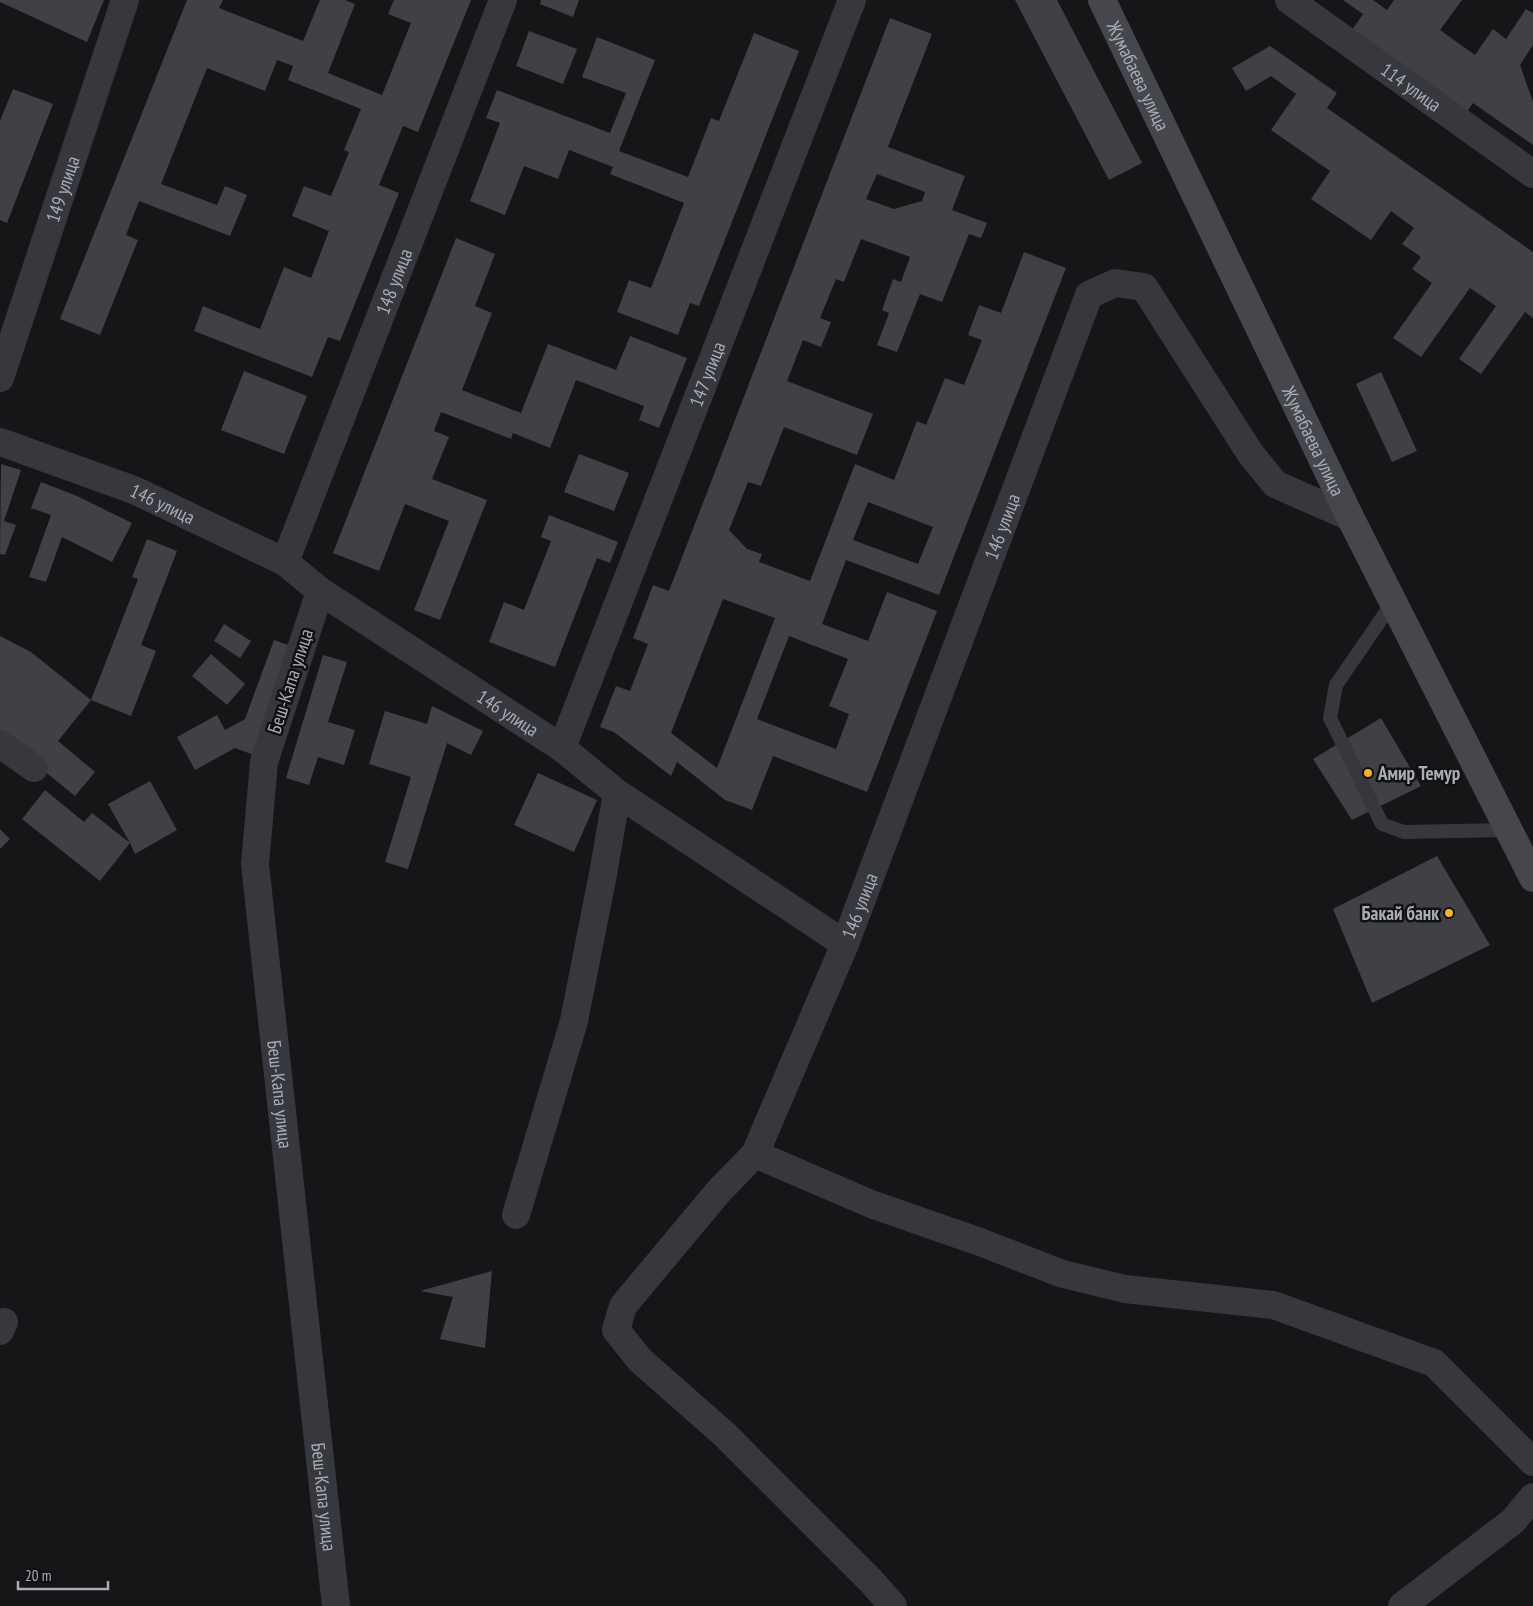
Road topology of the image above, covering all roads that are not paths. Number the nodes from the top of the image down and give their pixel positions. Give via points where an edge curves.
1 (125, 0) edge
2 (503, 0) edge
3 (852, 0) edge
4 (1102, 0) edge
5 (1288, 0) edge
6 (1533, 174) edge
7 (0, 378) edge
8 (0, 442) edge
9 (1350, 517) junction
10 (284, 562) junction
11 (320, 591) junction
12 (1393, 602) junction
13 (0, 744) edge
14 (562, 748) junction
15 (34, 768) dead end
16 (617, 793) junction
17 (1508, 830) junction
18 (1533, 878) edge
19 (845, 944) junction
20 (755, 1154) junction
21 (516, 1215) dead end
22 (1533, 1462) edge
23 (1533, 1497) edge
24 (336, 1606) edge
25 (893, 1606) edge
26 (1402, 1606) edge

1 - 7 street, 149 улица
2 - 10 street, 148 улица
3 - 14 street, 147 улица
4 - 9 street, Жумабаева улица
5 - 6 street, 114 улица
8 - 10 street, 146 улица via 134,490
9 - 12 street, Жумабаева улица
9 - 19 street, 146 улица via 1275,484 1250,453 1144,287 1115,283 1088,295
10 - 11 street, 146 улица
11 - 14 street, 146 улица
11 - 24 street, Беш-Капа улица via 264,762 255,864
12 - 17 street, Жумабаева улица
12 - 17 lane via 1336,685 1330,718 1382,824 1404,832
13 - 15 street
14 - 16 street, 146 улица
16 - 19 street, 146 улица
16 - 21 street via 574,1021
17 - 18 street, Жумабаева улица
19 - 20 street
20 - 22 street via 871,1204 1063,1274 1125,1289 1273,1306 1434,1363
20 - 25 street via 719,1191 623,1306 616,1330 640,1360 724,1434 871,1580
23 - 26 street via 1512,1521

